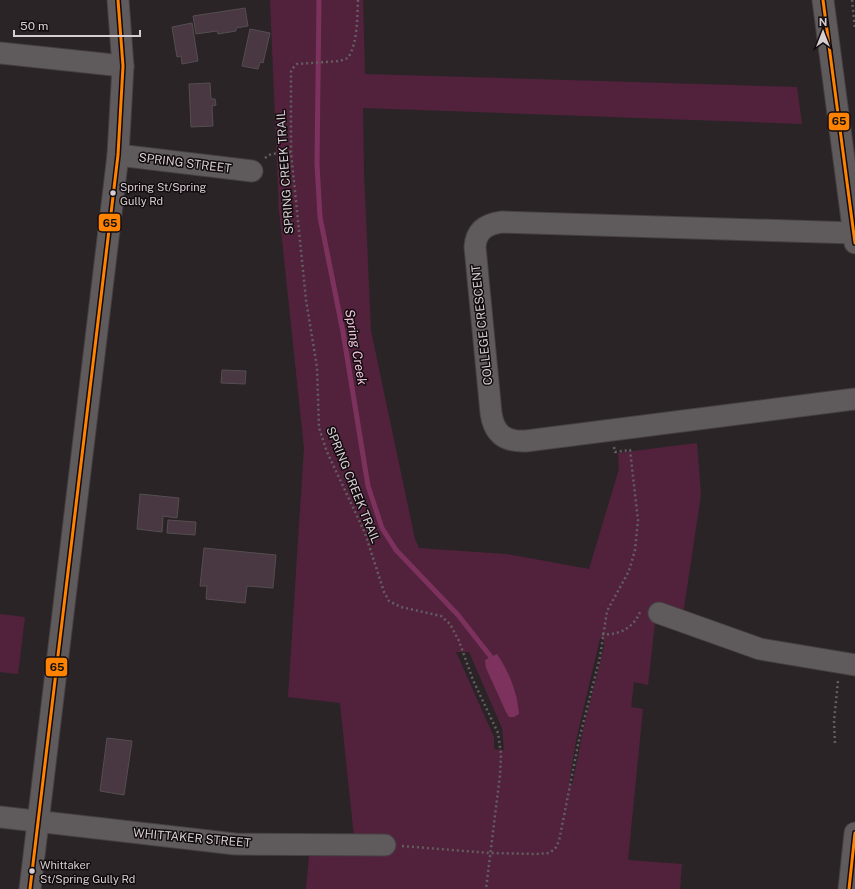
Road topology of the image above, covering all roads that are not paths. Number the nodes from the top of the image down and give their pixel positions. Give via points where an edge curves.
1 (118, 0) edge
2 (823, 0) edge
3 (0, 53) edge
4 (123, 66) junction
5 (118, 155) junction
6 (252, 171) road end
7 (854, 238) edge
8 (855, 399) edge
9 (659, 613) road end
10 (847, 671) edge
11 (0, 817) edge
12 (38, 822) junction
13 (855, 833) edge
14 (385, 845) road end
15 (30, 889) edge
16 (849, 889) edge

1 - 4 street
2 - 7 street
3 - 4 street
4 - 5 street
5 - 6 street, SPRING STREET
5 - 12 street
7 - 8 street, COLLEGE CRESCENT via 511,222 491,224 482,229 475,242 475,258 491,413 496,431 507,440 519,442
9 - 10 street via 760,649
11 - 12 street, WHITTAKER STREET
12 - 14 street, WHITTAKER STREET via 235,844
12 - 15 street
13 - 16 street

